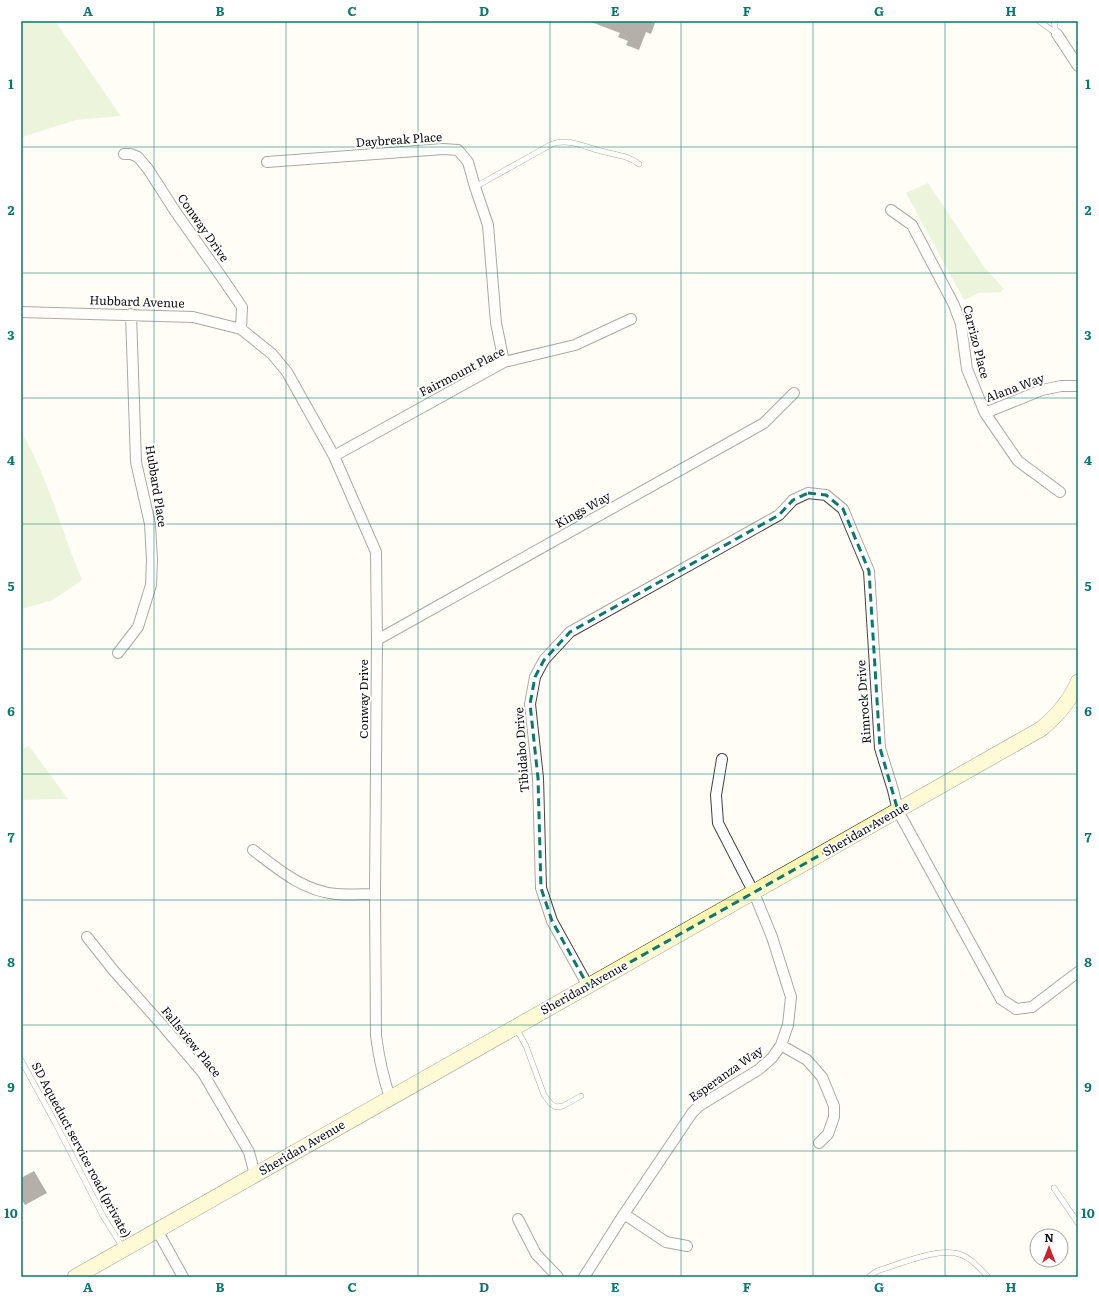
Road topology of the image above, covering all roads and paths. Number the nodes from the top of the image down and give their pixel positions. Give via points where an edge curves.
1 (1039, 21) edge
2 (1054, 21) edge
3 (1057, 34) junction
4 (1078, 66) edge
5 (124, 154) dead end
6 (267, 162) dead end
7 (639, 164) dead end
8 (475, 187) junction
9 (891, 210) dead end
10 (21, 312) edge
11 (131, 314) junction
12 (631, 319) dead end
13 (245, 333) junction
14 (504, 362) junction
15 (1078, 386) edge
16 (794, 393) dead end
17 (984, 413) junction
18 (334, 456) junction
19 (1060, 492) dead end
20 (779, 515) joint
21 (377, 640) junction
22 (118, 653) dead end
23 (1078, 682) edge
24 (722, 758) dead end
25 (898, 811) junction
26 (253, 850) dead end
27 (754, 893) junction
28 (375, 894) junction
29 (87, 937) dead end
30 (1078, 972) edge
31 (588, 986) junction
32 (516, 1027) junction
33 (781, 1045) junction
34 (21, 1060) edge
35 (581, 1096) dead end
36 (390, 1098) junction
37 (819, 1144) dead end
38 (255, 1175) junction
39 (1054, 1188) dead end
40 (624, 1214) junction
41 (518, 1219) dead end
42 (1078, 1223) edge
43 (157, 1230) junction
44 (687, 1246) dead end
45 (124, 1249) junction
46 (75, 1277) edge
47 (183, 1277) edge
48 (558, 1277) edge
49 (584, 1277) edge
50 (869, 1277) edge
51 (988, 1277) edge

1 - 3 lane
2 - 3 lane
3 - 4 street
5 - 13 street, Conway Drive via 138,157 148,169 242,307
6 - 8 street, Daybreak Place via 443,148 458,150 468,162
7 - 8 lane via 632,158 574,143 558,142
8 - 14 street, Daybreak Place via 488,225 496,323
9 - 17 street, Carrizo Place via 912,225 954,305 961,324 967,368
10 - 11 street, Hubbard Avenue
11 - 13 street, Hubbard Avenue via 193,317
11 - 22 street, Hubbard Place via 136,462 150,524 152,560 151,585 138,627
12 - 14 street, Fairmount Place via 575,345
13 - 18 street, Conway Drive via 272,354 287,372
14 - 18 street, Fairmount Place
15 - 17 street, Alana Way via 1042,390
16 - 21 street, Kings Way via 764,423
17 - 19 street, Carrizo Place via 1018,460
18 - 21 street, Conway Drive via 376,552
20 - 25 street, Rimrock Drive via 793,500 808,493 826,495 843,509 869,571 880,748
20 - 31 street, Tibidabo Drive via 570,632 544,660 535,676 530,704 538,778 541,888 552,921
21 - 28 street, Conway Drive
23 - 25 street, Sheridan Avenue via 1058,714 1041,729
24 - 27 street, Esperanza Way via 716,795 718,823
25 - 27 street, Sheridan Avenue
25 - 30 street, Rimrock Drive via 1001,999 1016,1009 1032,1007
26 - 28 street via 285,875 311,888 335,894
27 - 31 street, Sheridan Avenue
27 - 33 street, Esperanza Way via 772,937 791,997 788,1025
28 - 36 street, Conway Drive via 376,1036 384,1082
29 - 38 street, Fallsview Place via 203,1073 249,1152
31 - 32 street, Sheridan Avenue
32 - 35 lane via 526,1046 544,1095 551,1104 563,1106
32 - 36 street, Sheridan Avenue
33 - 37 street via 807,1060 822,1077 834,1106 834,1117 828,1134
33 - 40 street, Esperanza Way via 772,1058 758,1070 699,1106 692,1113
34 - 45 lane, SD Aqueduct service road (private) via 103,1216
36 - 38 street, Sheridan Avenue
38 - 43 street, Sheridan Avenue
39 - 42 lane
40 - 44 street via 666,1242
40 - 49 street, Esperanza Way
41 - 48 street via 536,1254
43 - 45 street, Sheridan Avenue
43 - 47 street
45 - 46 street, Sheridan Avenue
50 - 51 lane via 877,1271 938,1252 962,1255

